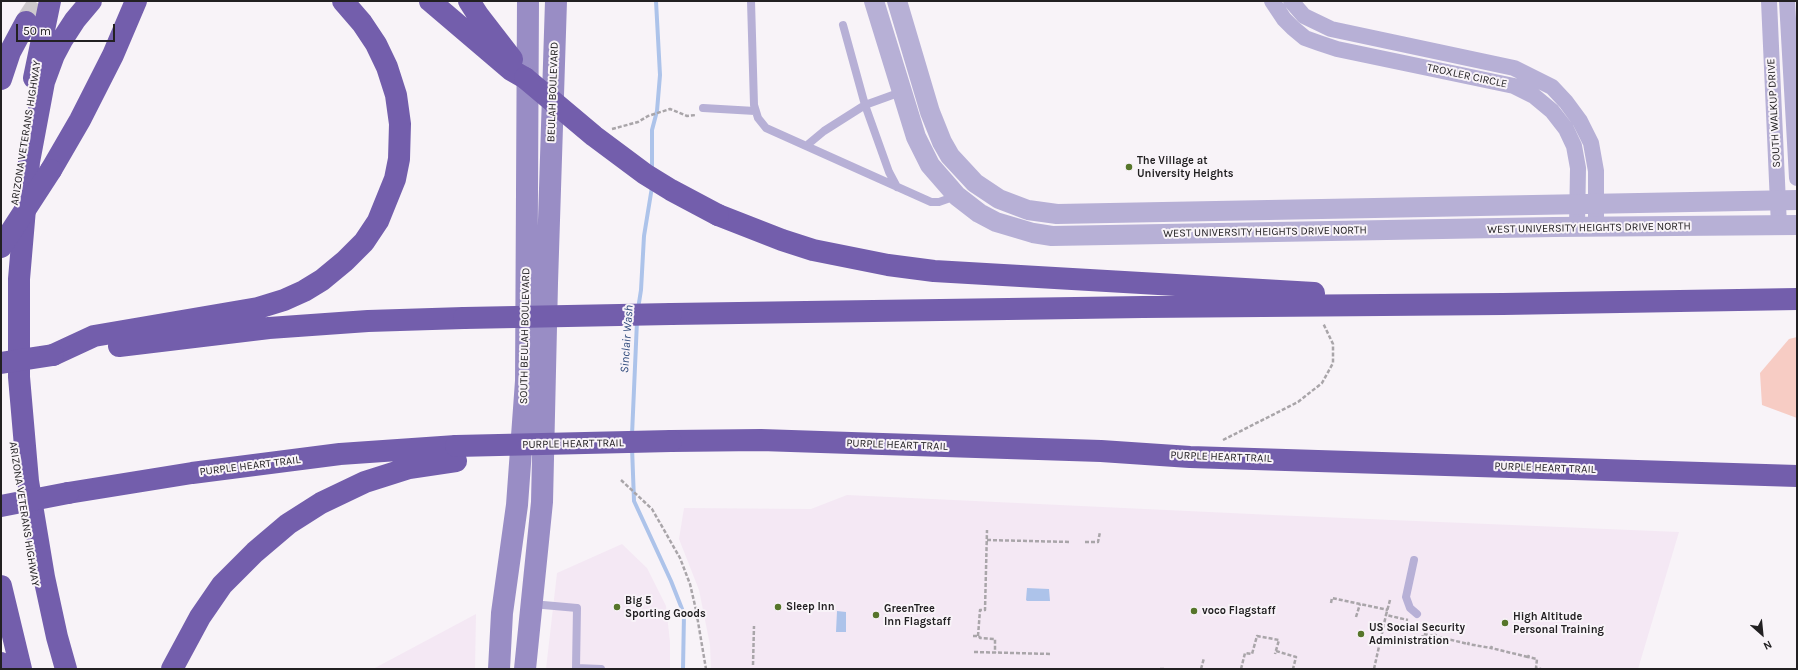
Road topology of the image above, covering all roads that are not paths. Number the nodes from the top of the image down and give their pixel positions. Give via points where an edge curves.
1 (50, 1) edge
2 (91, 1) edge
3 (136, 1) edge
4 (343, 1) edge
5 (469, 1) edge
6 (528, 1) edge
7 (556, 1) edge
8 (751, 1) edge
9 (874, 1) edge
10 (897, 1) edge
11 (1272, 1) edge
12 (1291, 1) edge
13 (1769, 1) edge
14 (1787, 1) edge
15 (435, 6) edge
16 (26, 22) tunnel mouth
17 (843, 25) dead end
18 (525, 78) junction
19 (1, 79) edge
20 (901, 92) junction
21 (865, 105) junction
22 (703, 108) road end
23 (755, 111) junction
24 (806, 146) junction
25 (1797, 178) edge
26 (550, 182) joint
27 (897, 187) junction
28 (957, 196) junction
29 (1788, 200) edge
30 (1587, 205) junction
31 (1788, 225) edge
32 (1586, 228) junction
33 (1, 247) edge
34 (1797, 299) edge
35 (1503, 304) junction
36 (53, 355) junction
37 (1, 363) edge
38 (456, 454) junction
39 (1797, 476) edge
40 (1, 506) edge
41 (1414, 560) dead end
42 (1, 586) edge
43 (531, 604) junction
44 (1414, 617) road end
45 (1, 663) edge
46 (3, 669) edge
47 (21, 669) edge
48 (56, 669) edge
49 (66, 669) edge
50 (172, 669) edge
51 (499, 669) edge
52 (525, 669) edge
53 (601, 669) edge

1 - 48 highway, ARIZONA VETERANS HIGHWAY via 15,192 8,311 8,372 14,450 26,537 34,583
2 - 49 highway via 62,40 44,82 29,162 19,279 19,377 28,481 44,577
3 - 33 highway, bridge via 113,55 80,120
4 - 36 highway via 362,23 382,56 396,95 400,124 399,159 395,179 378,221 364,242 322,280 284,300 258,308 94,336
5 - 18 highway
6 - 51 main road, SOUTH BEULAH BOULEVARD via 526,381 517,505 502,613
7 - 26 main road, BEULAH BOULEVARD
8 - 23 lane
9 - 20 street, WEST UNIVERSITY HEIGHTS DRIVE NORTH
10 - 30 street, WEST UNIVERSITY HEIGHTS DRIVE NORTH via 930,112 942,142 975,183 999,199 1028,210 1057,214
11 - 30 street, TROXLER CIRCLE via 1284,19 1305,38 1337,49 1514,86 1534,96 1552,111 1566,129 1574,146
12 - 30 street, TROXLER CIRCLE via 1304,16 1331,29 1514,68 1552,87 1580,121 1590,143 1596,171
13 - 29 street, SOUTH WALKUP DRIVE
14 - 25 street, SOUTH WALKUP DRIVE
15 - 18 highway via 511,70
16 - 19 highway via 10,52
17 - 21 lane
18 - 35 highway, bridge via 582,126 645,174 671,190 718,215 813,250 934,271
20 - 21 lane
20 - 28 street, WEST UNIVERSITY HEIGHTS DRIVE NORTH via 923,152 930,165
21 - 24 lane via 824,131
21 - 27 lane
22 - 23 lane
23 - 24 lane via 766,128
24 - 27 lane
26 - 43 main road, SOUTH BEULAH BOULEVARD via 542,502
27 - 28 lane via 931,202
28 - 32 street, WEST UNIVERSITY HEIGHTS DRIVE NORTH via 996,222 1052,236
29 - 30 street, WEST UNIVERSITY HEIGHTS DRIVE NORTH
29 - 31 street, SOUTH WALKUP DRIVE
30 - 32 street, TROXLER CIRCLE
31 - 32 street, WEST UNIVERSITY HEIGHTS DRIVE NORTH
34 - 35 highway
35 - 36 highway, bridge via 464,318 269,328
36 - 37 highway, bridge
38 - 39 highway, PURPLE HEART TRAIL, bridge via 566,444 761,440
38 - 40 highway, PURPLE HEART TRAIL, bridge via 340,454 68,492
38 - 50 highway via 365,482 321,503 288,524 255,552 222,586 200,617
41 - 44 lane via 1406,597
42 - 47 highway
43 - 52 main road, SOUTH BEULAH BOULEVARD
43 - 53 lane via 577,608 576,668
45 - 46 highway

